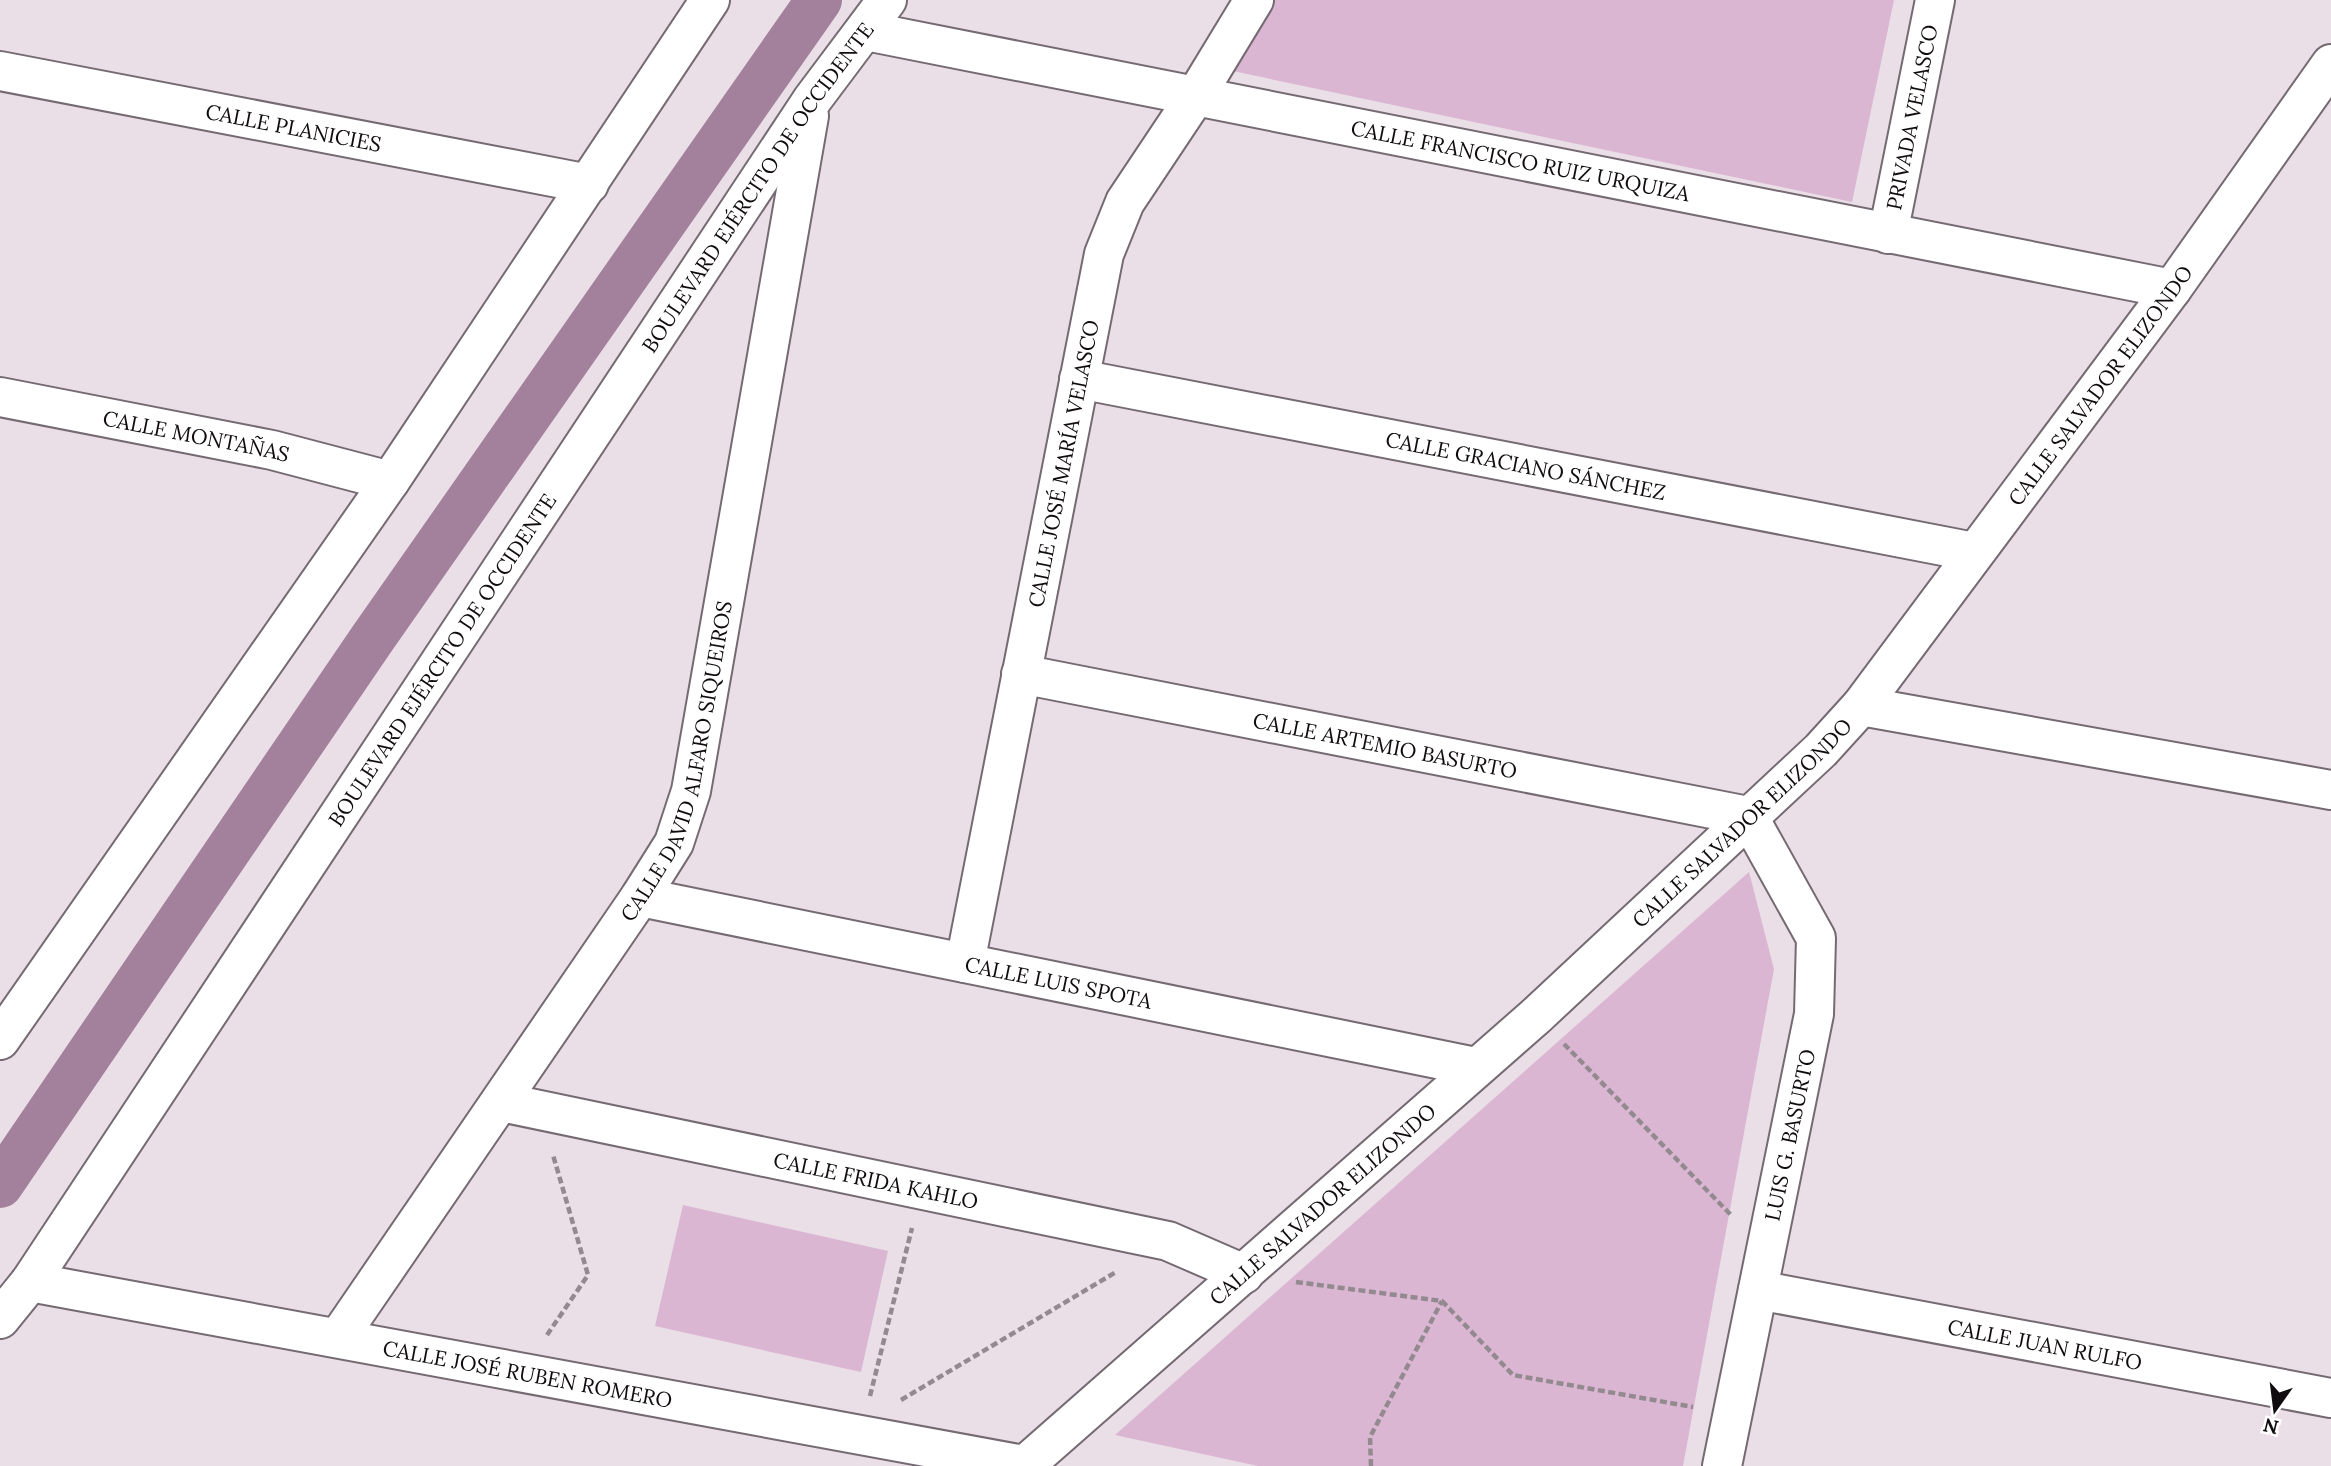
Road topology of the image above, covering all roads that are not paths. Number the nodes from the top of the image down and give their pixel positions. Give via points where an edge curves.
1 (710, 0) edge
2 (887, 0) edge
3 (1254, 0) edge
4 (1935, 0) edge
5 (866, 31) junction
6 (2331, 64) edge
7 (0, 71) edge
8 (1195, 97) junction
9 (812, 100) junction
10 (589, 184) junction
11 (1888, 234) junction
12 (2172, 289) junction
13 (1079, 379) junction
14 (0, 397) edge
15 (390, 481) junction
16 (1974, 552) junction
17 (1021, 674) junction
18 (1861, 706) junction
19 (2331, 790) edge
20 (1748, 816) junction
21 (640, 897) junction
22 (965, 963) junction
23 (0, 1040) edge
24 (1476, 1067) junction
25 (502, 1102) junction
26 (1244, 1274) junction
27 (30, 1282) junction
28 (1758, 1290) junction
29 (0, 1319) edge
30 (338, 1338) junction
31 (2331, 1398) edge
32 (1026, 1466) edge
33 (1722, 1466) edge

1 - 10 street
2 - 5 street, BOULEVARD EJÉRCITO DE OCCIDENTE
3 - 8 street, CALLE JOSÉ MARÍA VELASCO
4 - 11 street, PRIVADA VELASCO
5 - 8 street, CALLE FRANCISCO RUIZ URQUIZA
5 - 9 street, BOULEVARD EJÉRCITO DE OCCIDENTE
6 - 12 street, CALLE SALVADOR ELIZONDO
7 - 10 street, CALLE PLANICIES
8 - 11 street, CALLE FRANCISCO RUIZ URQUIZA
8 - 13 street, CALLE JOSÉ MARÍA VELASCO via 1125,202 1104,254
9 - 21 street, CALLE DAVID ALFARO SIQUEIROS via 691,792 674,843
9 - 27 street, BOULEVARD EJÉRCITO DE OCCIDENTE
10 - 15 street
11 - 12 street, CALLE FRANCISCO RUIZ URQUIZA
12 - 16 street, CALLE SALVADOR ELIZONDO
13 - 16 street, CALLE GRACIANO SÁNCHEZ
13 - 17 street, CALLE JOSÉ MARÍA VELASCO
14 - 15 street, CALLE MONTAÑAS via 272,450
15 - 23 street
16 - 18 street, CALLE SALVADOR ELIZONDO
17 - 20 street, CALLE ARTEMIO BASURTO
17 - 22 street, CALLE JOSÉ MARÍA VELASCO
18 - 19 street
18 - 20 street, CALLE SALVADOR ELIZONDO via 1821,750
20 - 24 street, CALLE SALVADOR ELIZONDO
20 - 28 street, LUIS G. BASURTO via 1816,939 1814,1014
21 - 22 street, CALLE LUIS SPOTA
21 - 25 street, CALLE DAVID ALFARO SIQUEIROS
22 - 24 street, CALLE LUIS SPOTA
24 - 26 street, CALLE SALVADOR ELIZONDO
25 - 26 street, CALLE FRIDA KAHLO via 1168,1241
25 - 30 street, CALLE DAVID ALFARO SIQUEIROS
26 - 32 street, CALLE SALVADOR ELIZONDO
27 - 29 street, BOULEVARD EJÉRCITO DE OCCIDENTE
27 - 30 street, CALLE JOSÉ RUBEN ROMERO
28 - 31 street, CALLE JUAN RULFO
28 - 33 street, LUIS G. BASURTO
30 - 32 street, CALLE JOSÉ RUBEN ROMERO

